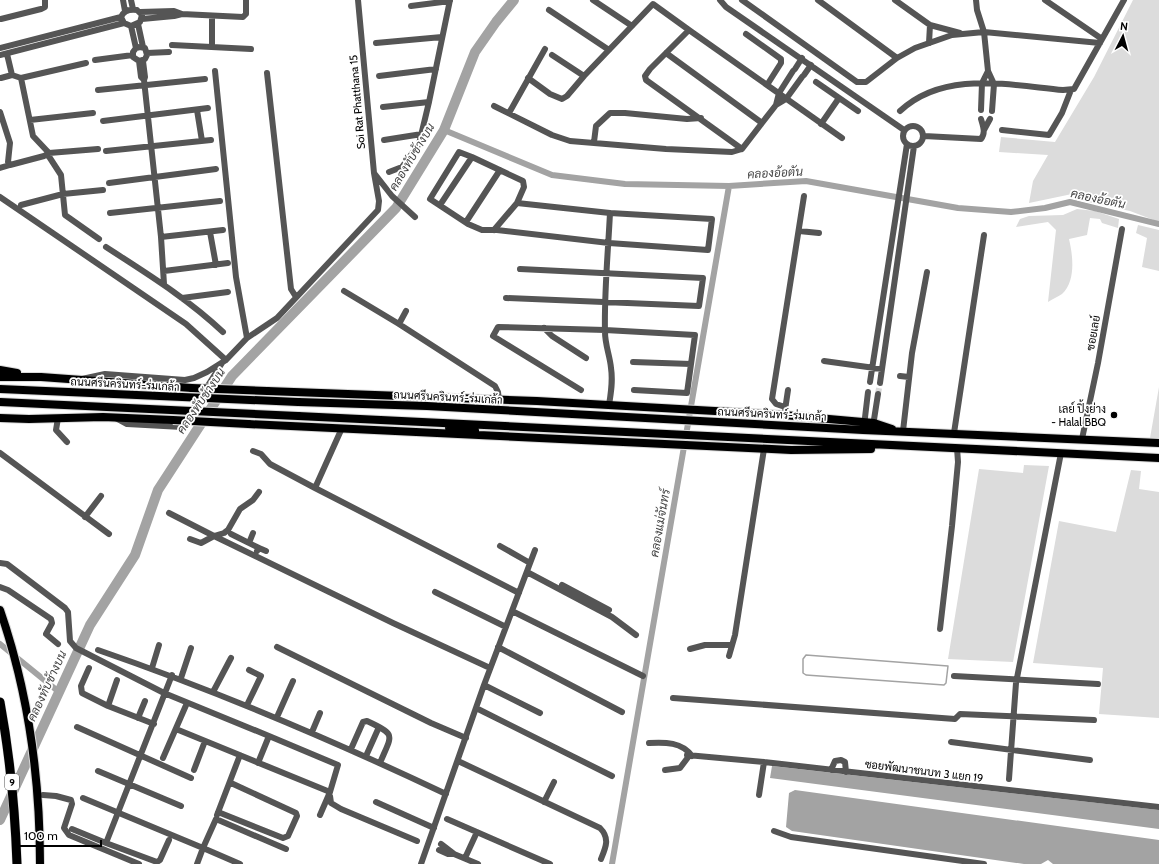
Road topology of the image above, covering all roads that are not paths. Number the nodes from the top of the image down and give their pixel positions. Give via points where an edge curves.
1 (45, 0) edge
2 (123, 0) edge
3 (131, 0) edge
4 (246, 0) edge
5 (358, 0) edge
6 (593, 0) edge
7 (647, 0) edge
8 (720, 0) edge
9 (742, 0) edge
10 (818, 0) edge
11 (895, 0) edge
12 (976, 0) edge
13 (1045, 0) edge
14 (450, 1) edge
15 (1123, 1) edge
16 (652, 4) junction
17 (411, 6) dead end
18 (133, 9) junction
19 (549, 10) dead end
20 (140, 12) junction
21 (123, 14) junction
22 (182, 14) junction
23 (212, 16) junction
24 (0, 19) edge
25 (140, 22) junction
26 (124, 23) junction
27 (930, 25) junction
28 (131, 26) junction
29 (632, 26) junction
30 (689, 30) junction
31 (984, 32) junction
32 (746, 34) dead end
33 (965, 34) junction
34 (442, 37) junction
35 (1102, 41) junction
36 (376, 43) dead end
37 (929, 43) junction
38 (172, 45) dead end
39 (212, 47) junction
40 (136, 48) junction
41 (251, 48) dead end
42 (544, 49) dead end
43 (145, 50) junction
44 (609, 50) junction
45 (2, 52) edge
46 (169, 52) dead end
47 (666, 54) junction
48 (133, 55) junction
49 (552, 55) dead end
50 (802, 58) junction
51 (897, 58) junction
52 (95, 60) dead end
53 (141, 61) junction
54 (86, 63) dead end
55 (811, 65) junction
56 (436, 69) junction
57 (215, 71) dead end
58 (988, 71) junction
59 (268, 73) dead end
60 (12, 75) junction
61 (379, 76) dead end
62 (584, 76) junction
63 (0, 77) edge
64 (21, 78) junction
65 (205, 78) dead end
66 (528, 78) junction
67 (144, 82) junction
68 (816, 82) dead end
69 (982, 83) junction
70 (994, 84) junction
71 (767, 85) junction
72 (98, 90) dead end
73 (1071, 90) junction
74 (778, 93) junction
75 (839, 98) junction
76 (786, 99) junction
77 (429, 102) junction
78 (776, 104) junction
79 (494, 106) dead end
80 (383, 107) dead end
81 (208, 108) dead end
82 (197, 110) junction
83 (981, 110) dead end
84 (858, 111) dead end
85 (900, 111) dead end
86 (992, 111) dead end
87 (0, 112) edge
88 (93, 113) dead end
89 (508, 113) junction
90 (148, 116) junction
91 (701, 118) junction
92 (981, 119) dead end
93 (990, 119) dead end
94 (30, 120) junction
95 (103, 121) dead end
96 (762, 123) junction
97 (821, 124) junction
98 (3, 130) edge
99 (904, 130) junction
100 (984, 130) junction
101 (1002, 130) dead end
102 (422, 134) junction
103 (924, 136) junction
104 (842, 138) dead end
105 (211, 140) dead end
106 (384, 140) dead end
107 (202, 141) junction
108 (594, 142) junction
109 (907, 144) junction
110 (151, 146) junction
111 (914, 146) junction
112 (98, 149) dead end
113 (742, 149) junction
114 (106, 151) dead end
115 (48, 154) junction
116 (472, 157) junction
117 (10, 165) junction
118 (0, 168) edge
119 (216, 169) dead end
120 (500, 170) junction
121 (389, 172) dead end
122 (374, 173) junction
123 (154, 177) junction
124 (109, 182) dead end
125 (103, 190) dead end
126 (63, 194) junction
127 (804, 196) dead end
128 (0, 197) edge
129 (220, 201) dead end
130 (517, 203) junction
131 (21, 205) dead end
132 (440, 205) junction
133 (158, 208) junction
134 (110, 213) dead end
135 (610, 213) junction
136 (415, 218) dead end
137 (466, 222) junction
138 (1122, 229) dead end
139 (223, 230) dead end
140 (494, 230) junction
141 (798, 231) junction
142 (210, 232) junction
143 (819, 233) dead end
144 (984, 234) dead end
145 (161, 237) junction
146 (99, 239) dead end
147 (609, 244) junction
148 (106, 247) dead end
149 (228, 263) dead end
150 (216, 264) junction
151 (520, 269) dead end
152 (164, 271) junction
153 (926, 272) dead end
154 (607, 274) junction
155 (164, 284) junction
156 (344, 291) dead end
157 (228, 292) dead end
158 (296, 297) junction
159 (182, 298) junction
160 (506, 298) dead end
161 (606, 302) junction
162 (406, 311) dead end
163 (399, 324) junction
164 (544, 328) junction
165 (605, 330) junction
166 (223, 332) dead end
167 (247, 338) junction
168 (586, 358) dead end
169 (224, 361) junction
170 (824, 361) dead end
171 (633, 362) dead end
172 (691, 364) junction
173 (872, 368) junction
174 (882, 369) junction
175 (0, 370) edge
176 (104, 374) junction
177 (900, 376) dead end
178 (0, 377) edge
179 (41, 377) junction
180 (909, 377) junction
181 (78, 381) junction
182 (103, 382) junction
183 (870, 382) dead end
184 (880, 383) tunnel mouth
185 (0, 389) edge
186 (581, 390) dead end
187 (634, 390) dead end
188 (788, 390) dead end
189 (868, 392) dead end
190 (878, 394) tunnel mouth
191 (499, 400) junction
192 (513, 401) junction
193 (0, 402) edge
194 (609, 405) junction
195 (427, 406) junction
196 (785, 411) junction
197 (112, 417) junction
198 (0, 418) edge
199 (58, 418) junction
200 (416, 421) junction
201 (864, 426) junction
202 (873, 426) junction
203 (342, 428) junction
204 (899, 431) junction
205 (954, 433) junction
206 (512, 438) junction
207 (1082, 439) junction
208 (67, 442) dead end
209 (1159, 443) edge
210 (894, 446) junction
211 (957, 448) junction
212 (764, 449) junction
213 (252, 451) dead end
214 (0, 453) edge
215 (1061, 453) junction
216 (1159, 458) edge
217 (315, 488) junction
218 (259, 492) dead end
219 (101, 496) dead end
220 (169, 513) dead end
221 (85, 517) junction
222 (253, 533) dead end
223 (109, 534) dead end
224 (231, 534) dead end
225 (214, 536) junction
226 (190, 539) dead end
227 (249, 543) junction
228 (500, 546) dead end
229 (259, 548) junction
230 (535, 550) dead end
231 (266, 551) dead end
232 (255, 556) junction
233 (530, 562) junction
234 (0, 563) edge
235 (527, 572) junction
236 (562, 585) dead end
237 (0, 587) edge
238 (568, 591) junction
239 (435, 592) dead end
240 (519, 593) junction
241 (0, 610) edge
242 (609, 610) dead end
243 (512, 611) junction
244 (506, 627) junction
245 (940, 629) dead end
246 (636, 635) dead end
247 (58, 644) dead end
248 (159, 645) dead end
249 (732, 645) junction
250 (278, 647) dead end
251 (191, 648) dead end
252 (498, 648) junction
253 (690, 649) dead end
254 (98, 650) dead end
255 (729, 656) dead end
256 (231, 658) dead end
257 (89, 668) dead end
258 (152, 668) junction
259 (490, 668) junction
260 (249, 670) dead end
261 (172, 675) junction
262 (643, 676) dead end
263 (954, 676) dead end
264 (181, 678) junction
265 (1018, 679) junction
266 (118, 680) dead end
267 (293, 681) dead end
268 (1098, 684) dead end
269 (484, 685) junction
270 (213, 692) junction
271 (164, 693) junction
272 (673, 698) dead end
273 (145, 701) dead end
274 (0, 702) edge
275 (187, 703) junction
276 (246, 705) junction
277 (108, 706) junction
278 (476, 708) junction
279 (622, 712) dead end
280 (320, 713) dead end
281 (540, 713) dead end
282 (1014, 716) junction
283 (277, 717) junction
284 (138, 718) junction
285 (1094, 720) dead end
286 (154, 724) junction
287 (77, 727) dead end
288 (379, 727) junction
289 (176, 729) junction
290 (312, 732) junction
291 (270, 736) junction
292 (466, 738) junction
293 (205, 741) junction
294 (649, 742) dead end
295 (951, 742) dead end
296 (351, 749) junction
297 (1011, 750) junction
298 (141, 756) junction
299 (240, 756) junction
300 (366, 756) junction
301 (689, 756) junction
302 (163, 758) dead end
303 (458, 760) junction
304 (1090, 760) dead end
305 (764, 762) junction
306 (258, 763) junction
307 (380, 763) junction
308 (194, 770) dead end
309 (665, 770) dead end
310 (831, 770) junction
311 (98, 771) dead end
312 (846, 772) junction
313 (612, 776) dead end
314 (191, 778) dead end
315 (1009, 779) dead end
316 (554, 782) dead end
317 (231, 783) junction
318 (129, 784) junction
319 (330, 792) junction
320 (446, 794) junction
321 (43, 795) dead end
322 (759, 795) dead end
323 (83, 798) dead end
324 (376, 802) dead end
325 (544, 802) junction
326 (181, 806) dead end
327 (1159, 807) edge
328 (118, 812) junction
329 (218, 812) junction
330 (320, 815) dead end
331 (216, 819) junction
332 (447, 819) dead end
333 (434, 828) junction
334 (72, 829) dead end
335 (774, 831) dead end
336 (477, 832) junction
337 (169, 840) dead end
338 (417, 841) dead end
339 (106, 843) junction
340 (435, 845) junction
341 (204, 848) junction
342 (286, 849) dead end
343 (465, 858) junction
344 (602, 859) dead end
345 (17, 864) edge
346 (40, 864) edge
347 (140, 864) edge
348 (197, 864) edge
349 (240, 864) edge
350 (421, 864) edge
351 (478, 864) edge
352 (550, 864) edge
353 (984, 864) edge

1 - 24 street via 45,6 41,9
2 - 21 street
3 - 18 street
4 - 23 street via 246,14 242,17
5 - 122 street, Soi Rat Phatthana 15
6 - 29 street
7 - 16 street
8 - 50 street via 726,7
9 - 51 street via 857,82 866,82
10 - 51 street
11 - 27 street
12 - 31 street
13 - 35 street
14 - 17 street
14 - 34 street
15 - 35 street
16 - 29 street
16 - 30 street
18 - 20 street
18 - 21 street
19 - 44 street
20 - 22 street via 174,11
20 - 25 street
21 - 26 street
21 - 45 street
22 - 23 street
22 - 25 street
23 - 39 street
25 - 28 street
25 - 43 street
26 - 28 street
26 - 45 street
27 - 33 street
27 - 37 street
28 - 40 street
29 - 44 street
30 - 47 street
30 - 71 street
31 - 33 street
31 - 35 street
31 - 58 street
32 - 71 street via 781,59
33 - 37 street via 952,35
34 - 36 street
34 - 56 street
35 - 73 street via 1076,88
37 - 51 street
38 - 39 street
39 - 41 street
40 - 43 street
40 - 48 street
42 - 66 street
43 - 46 street
43 - 53 street via 147,57
44 - 62 street
45 - 60 street
47 - 91 street via 647,73 646,80
47 - 96 street
48 - 52 street
48 - 53 street
49 - 62 street
50 - 55 street
50 - 74 street
53 - 67 street
54 - 64 street
55 - 76 street
55 - 99 street
56 - 61 street
56 - 77 street
57 - 167 street via 236,277
58 - 69 street
58 - 70 street
59 - 158 street via 291,289
60 - 63 street
60 - 64 street
62 - 66 street via 562,99 550,94
64 - 94 street
65 - 67 street
66 - 89 street
67 - 72 street
67 - 90 street
68 - 75 street
69 - 70 street
69 - 83 street
69 - 85 street via 952,85 931,91 911,101
70 - 73 street
70 - 86 street
71 - 74 street
73 - 101 street via 1062,114 1049,134
74 - 76 street
74 - 78 street
75 - 84 street
75 - 97 street
76 - 78 street
76 - 97 street
77 - 80 street
77 - 102 street
78 - 96 street
79 - 89 street
81 - 82 street
82 - 90 street
82 - 107 street
87 - 98 street
88 - 94 street
89 - 108 street via 562,139
90 - 95 street
90 - 110 street
91 - 108 street via 610,113 596,126
91 - 113 street
92 - 100 street
93 - 100 street
94 - 115 street via 33,136
96 - 113 street
97 - 104 street
98 - 117 street via 10,143
99 - 103 street via 916,126
99 - 109 street via 903,137
100 - 103 street via 981,139
102 - 106 street
102 - 121 street via 419,144 406,163
103 - 111 street via 919,144
105 - 107 street
107 - 110 street
108 - 113 street via 722,153
109 - 111 street
109 - 173 street
110 - 114 street
110 - 123 street
111 - 174 street
112 - 115 street
115 - 117 street
115 - 126 street via 61,175
116 - 120 street
116 - 132 street
116 - 132 street via 459,152 430,199
117 - 118 street
119 - 123 street
120 - 130 street via 524,183
120 - 137 street
122 - 136 street via 392,196
122 - 158 street, Soi Rat Phatthana 15 via 378,210
123 - 124 street
123 - 133 street
125 - 126 street
126 - 131 street
126 - 146 street via 65,216
127 - 141 street
128 - 169 street via 186,324
129 - 133 street
130 - 135 street
130 - 140 street
132 - 137 street
133 - 134 street
133 - 145 street
135 - 147 street
135 - 147 street via 712,219 708,250
137 - 140 street via 482,230
138 - 207 street, ซอยเลย์
139 - 142 street
140 - 147 street
141 - 143 street
141 - 196 street via 772,399
142 - 145 street
142 - 150 street
144 - 205 street
145 - 152 street
147 - 154 street
148 - 155 street
149 - 150 street
150 - 152 street
151 - 154 street
152 - 155 street
153 - 180 street
154 - 161 street
154 - 161 street via 703,278 699,306
155 - 159 street
156 - 163 street
157 - 159 street
158 - 167 street, Soi Rat Phatthana 15 via 277,318
159 - 166 street via 201,311
160 - 161 street
161 - 165 street
162 - 163 street
163 - 191 street via 495,386
164 - 165 street
164 - 168 street
164 - 186 street via 498,327 493,336
165 - 172 street via 695,335
165 - 194 street via 605,346 612,379
167 - 169 street, Soi Rat Phatthana 15
169 - 176 street via 200,376 185,380
169 - 197 street via 182,427 128,424
170 - 173 street
171 - 172 street
172 - 187 street via 687,393
173 - 174 street
173 - 183 street
174 - 184 street
175 - 179 main road
176 - 181 street
176 - 182 street via 101,377
177 - 180 street
178 - 179 main road
179 - 181 main road, ถนนศรีนครินทร์-ร่มเกล้า
180 - 204 street
181 - 182 main road, ถนนศรีนครินทร์-ร่มเกล้า
182 - 191 main road, ถนนศรีนครินทร์-ร่มเกล้า, bridge
185 - 195 main road, ถนนศรีนครินทร์-ร่มเกล้า, bridge
188 - 196 street
189 - 201 street
190 - 202 street
191 - 192 main road, ถนนศรีนครินทร์-ร่มเกล้า
192 - 194 main road, ถนนศรีนครินทร์-ร่มเกล้า
192 - 195 main road
193 - 200 main road, bridge
194 - 196 main road, ถนนศรีนครินทร์-ร่มเกล้า
195 - 201 main road, ถนนศรีนครินทร์-ร่มเกล้า via 704,422
196 - 201 main road, ถนนศรีนครินทร์-ร่มเกล้า
197 - 199 main road
197 - 203 main road, bridge
198 - 199 main road
199 - 208 street via 56,430
200 - 206 main road
200 - 210 main road
201 - 202 main road, ถนนศรีนครินทร์-ร่มเกล้า
202 - 204 main road, ถนนศรีนครินทร์-ร่มเกล้า
203 - 206 main road
203 - 217 street
204 - 205 main road, ถนนศรีนครินทร์-ร่มเกล้า
205 - 207 main road, ถนนศรีนครินทร์-ร่มเกล้า
206 - 212 main road
207 - 209 main road, ถนนศรีนครินทร์-ร่มเกล้า
210 - 211 main road
210 - 212 main road via 853,450
211 - 215 main road
211 - 245 street via 958,462
212 - 249 street
213 - 217 street via 261,454 270,464
214 - 221 street
215 - 216 main road
215 - 265 street
217 - 240 street
218 - 225 street via 253,500 240,508 228,530
219 - 221 street
220 - 225 street
221 - 223 street
222 - 227 street
224 - 227 street
225 - 226 street via 199,543
225 - 232 street
227 - 229 street
228 - 233 street
229 - 231 street
229 - 232 street
230 - 233 street
232 - 259 street
233 - 235 street
234 - 271 street via 7,564 65,608 68,612 70,641 76,648
235 - 238 street
235 - 240 street
236 - 238 street
237 - 247 street via 51,619 52,623 46,634
238 - 242 street
238 - 246 street via 612,617
239 - 244 street
240 - 243 street
241 - 346 main road via 22,688 31,745 37,790
243 - 244 street
243 - 262 street
244 - 252 street
248 - 258 street
249 - 253 street via 705,645
249 - 255 street
250 - 292 street
251 - 264 street
252 - 259 street
252 - 279 street
254 - 258 street
256 - 270 street
257 - 277 street via 81,691
258 - 261 street
259 - 269 street
260 - 276 street via 261,676
261 - 264 street
261 - 271 street
263 - 265 street
264 - 270 street
265 - 268 street
265 - 282 street
266 - 277 street
267 - 283 street
269 - 278 street
269 - 281 street
270 - 276 street
271 - 275 street
271 - 286 street
272 - 282 street via 955,719 960,714
273 - 284 street
274 - 345 highway, 9 via 12,784
275 - 289 street
275 - 291 street
276 - 283 street
277 - 284 street
278 - 292 street
278 - 313 street
280 - 290 street
282 - 285 street
282 - 297 street
283 - 290 street
284 - 286 street
286 - 298 street
287 - 298 street
288 - 296 street via 367,721 363,722
288 - 300 street
288 - 307 street via 388,732 390,738
289 - 293 street
289 - 302 street
290 - 296 street
291 - 306 street
291 - 319 street via 338,765
292 - 303 street
293 - 299 street
293 - 308 street
294 - 301 street via 672,744 688,750
295 - 297 street
296 - 300 street
297 - 304 street
297 - 315 street
298 - 314 street
298 - 318 street
299 - 306 street
299 - 317 street
300 - 307 street
301 - 305 street, ซอยพัฒนาชนบท 3 แยก 19
301 - 309 street via 680,768
303 - 320 street
303 - 325 street
305 - 310 street, ซอยพัฒนาชนบท 3 แยก 19
305 - 322 street
306 - 319 street
307 - 320 street
310 - 312 street, ซอยพัฒนาชนบท 3 แยก 19
310 - 312 street via 835,762 841,760 845,762
311 - 318 street
312 - 327 street, ซอยพัฒนาชนบท 3 แยก 19
316 - 325 street
317 - 329 street
317 - 329 street via 296,812 297,816 288,836 283,838
318 - 326 street
318 - 328 street
319 - 330 street
319 - 338 street via 329,800 334,806
320 - 333 street
321 - 347 street via 71,800 64,828 69,835
323 - 328 street
324 - 333 street
325 - 344 street via 600,828 607,840
328 - 339 street
328 - 341 street
329 - 331 street
331 - 341 street
331 - 342 street
332 - 336 street
333 - 340 street
334 - 339 street
335 - 353 street via 791,837
336 - 343 street
336 - 352 street
337 - 339 street via 160,860 156,862
340 - 343 street via 450,848 454,854
340 - 350 street
341 - 348 street
341 - 349 street
343 - 351 street

